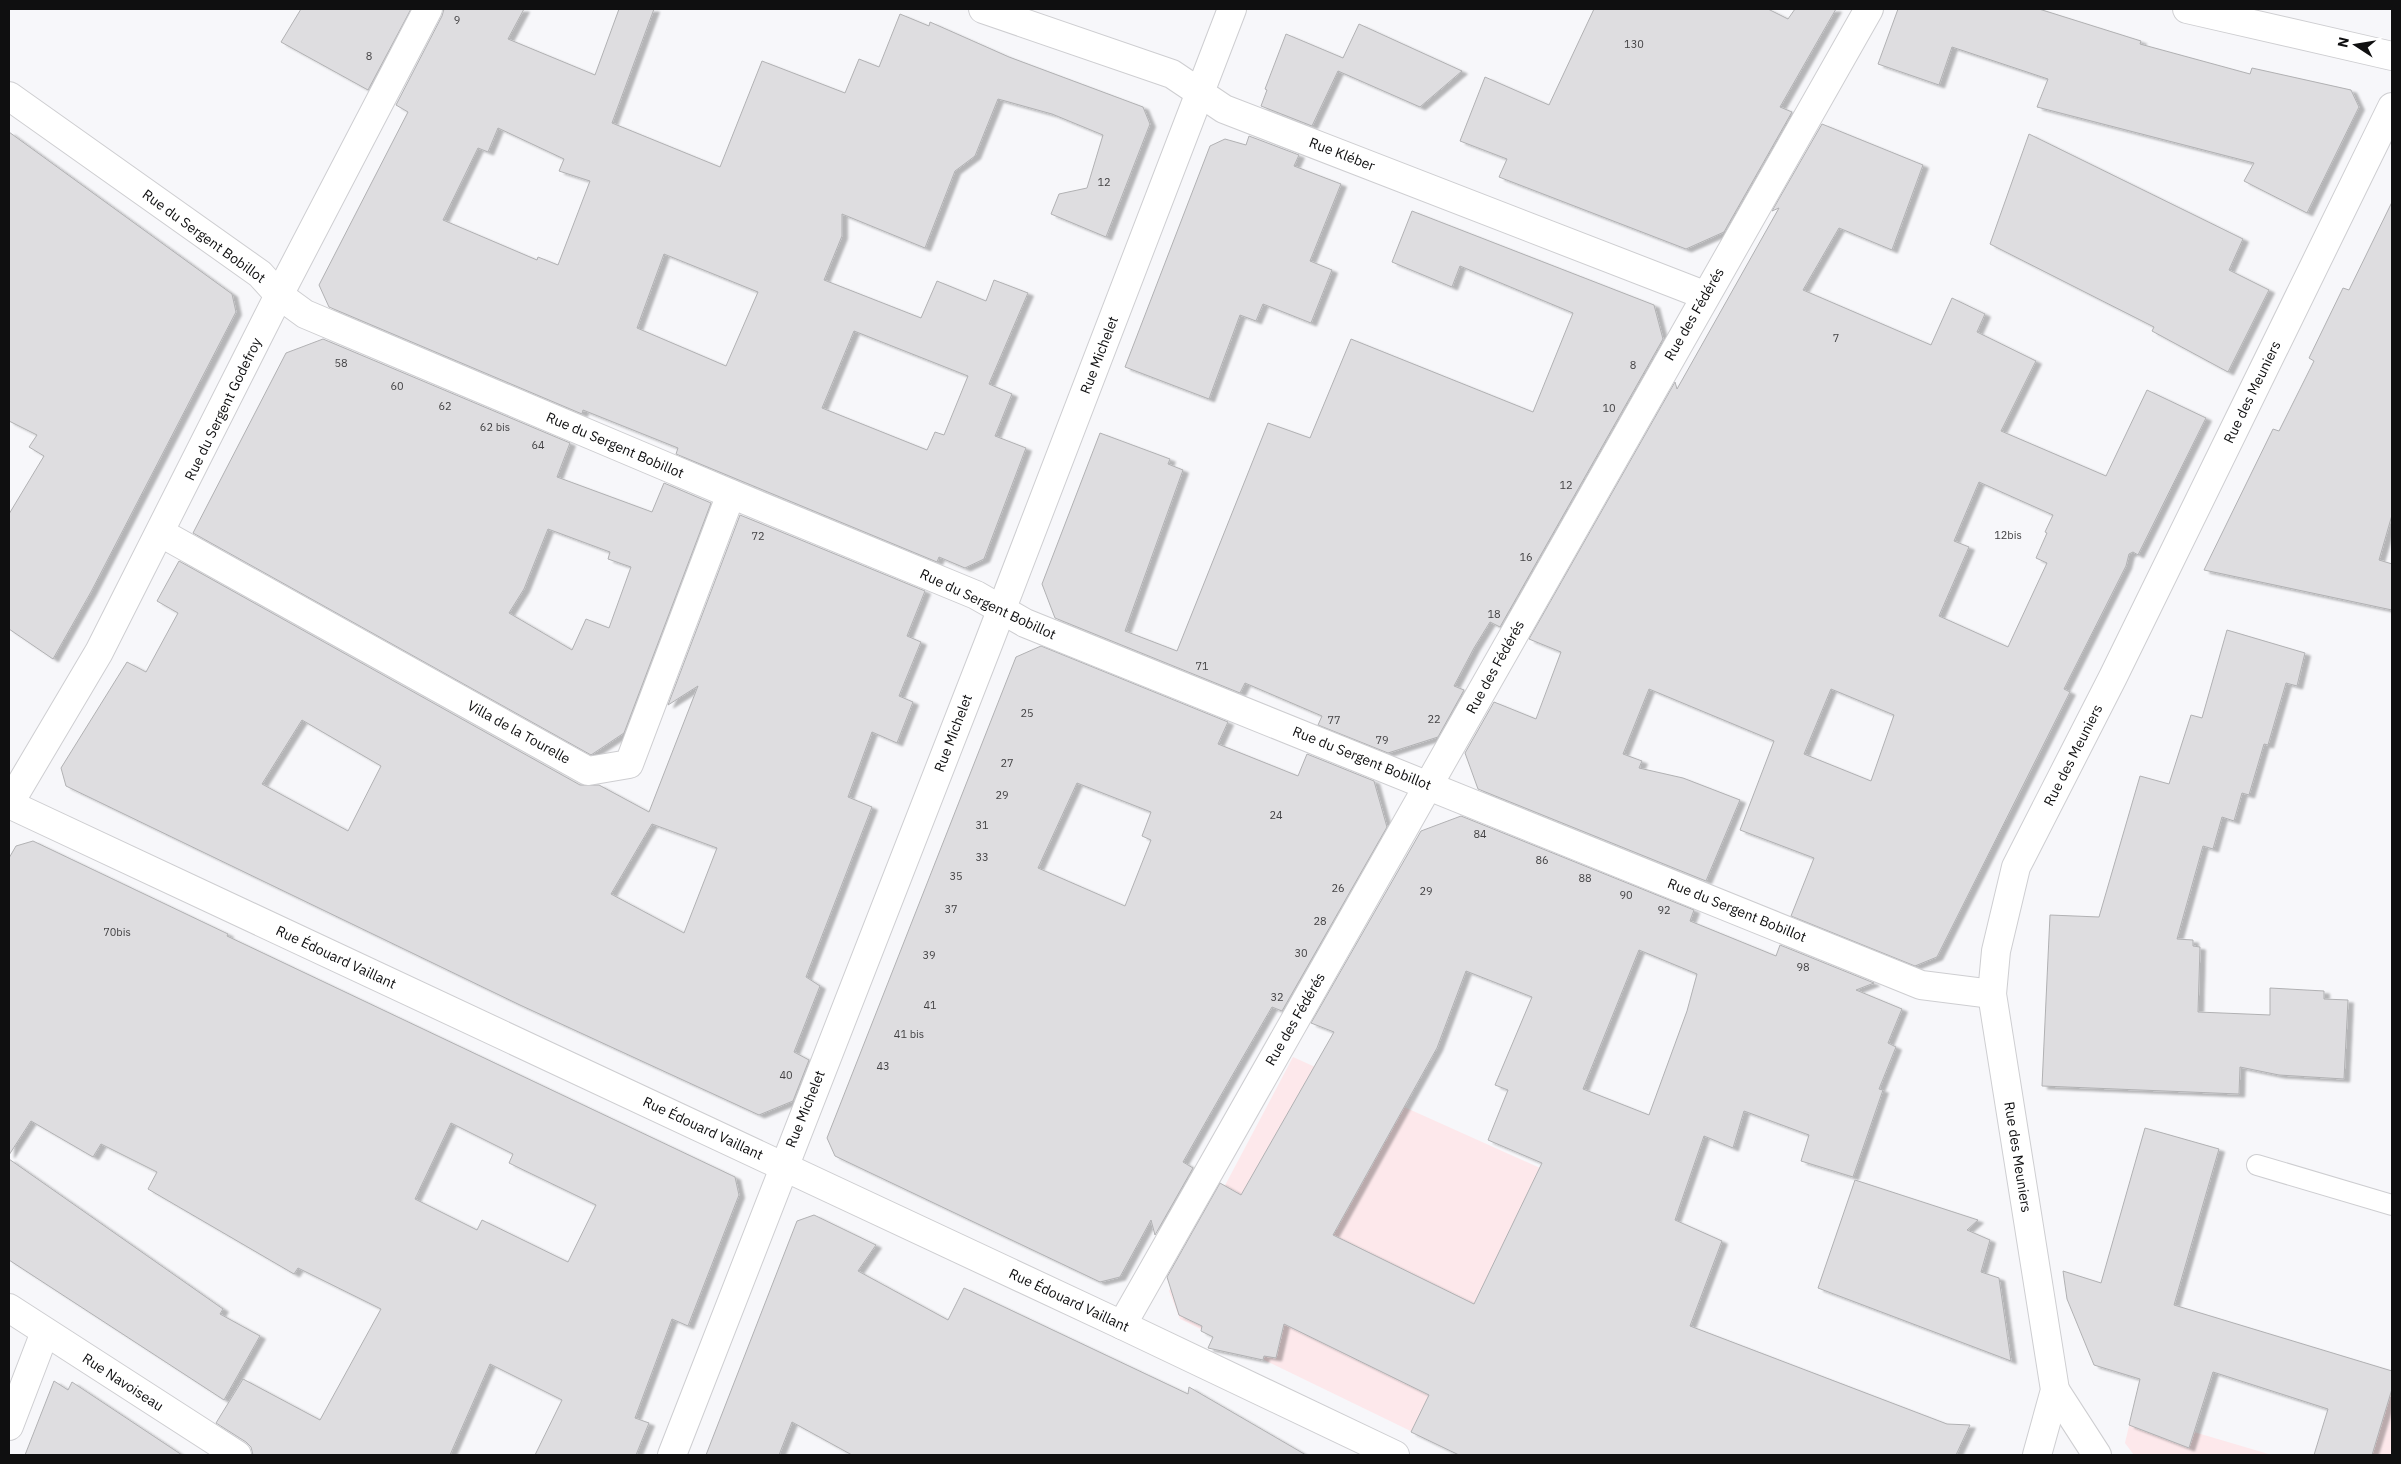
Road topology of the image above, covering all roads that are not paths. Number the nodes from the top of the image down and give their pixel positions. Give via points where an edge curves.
1 (428, 9) edge
2 (983, 9) edge
3 (1232, 9) edge
4 (1868, 9) edge
5 (2187, 9) edge
6 (2392, 56) edge
7 (1200, 94) junction
8 (9, 96) edge
9 (2392, 106) edge
10 (279, 295) junction
11 (1704, 295) junction
12 (731, 494) junction
13 (161, 533) junction
14 (1001, 610) junction
15 (1428, 785) junction
16 (9, 804) edge
17 (1992, 994) junction
18 (2256, 1165) dead end
19 (783, 1166) junction
20 (2392, 1205) edge
21 (9, 1308) edge
22 (1122, 1325) junction
23 (46, 1332) junction
24 (2055, 1390) junction
25 (9, 1426) edge
26 (237, 1455) edge
27 (672, 1455) edge
28 (1395, 1455) edge
29 (2037, 1455) edge
30 (2096, 1455) edge

1 - 10 street, Rue du Sergent Godefroy
2 - 7 street, Rue Kléber via 1172,74
3 - 7 street, Rue Michelet
4 - 11 street, Rue des Fédérés
5 - 6 street
7 - 11 street, Rue Kléber via 1224,109
7 - 14 street, Rue Michelet
8 - 10 street, Rue du Sergent Bobillot via 260,274
9 - 17 street, Rue des Meuniers via 2113,677 2016,867 1996,951
10 - 12 street, Rue du Sergent Bobillot via 305,314
10 - 13 street, Rue du Sergent Godefroy
11 - 15 street, Rue des Fédérés
12 - 13 street, Villa de la Tourelle via 629,764 588,771
12 - 14 street, Rue du Sergent Bobillot via 976,595
13 - 16 street, Rue du Sergent Godefroy via 99,652
14 - 15 street, Rue du Sergent Bobillot via 1034,627
14 - 19 street, Rue Michelet
15 - 17 street, Rue du Sergent Bobillot via 1921,985
15 - 22 street, Rue des Fédérés
16 - 19 street, Rue Édouard Vaillant
17 - 24 street, Rue des Meuniers
18 - 20 lane
19 - 22 street, Rue Édouard Vaillant
19 - 27 street, Rue Michelet
21 - 23 street, Rue Navoiseau
22 - 28 street, Rue Édouard Vaillant
23 - 25 street
23 - 26 street, Rue Navoiseau
24 - 29 street, Rue des Meuniers
24 - 30 street

